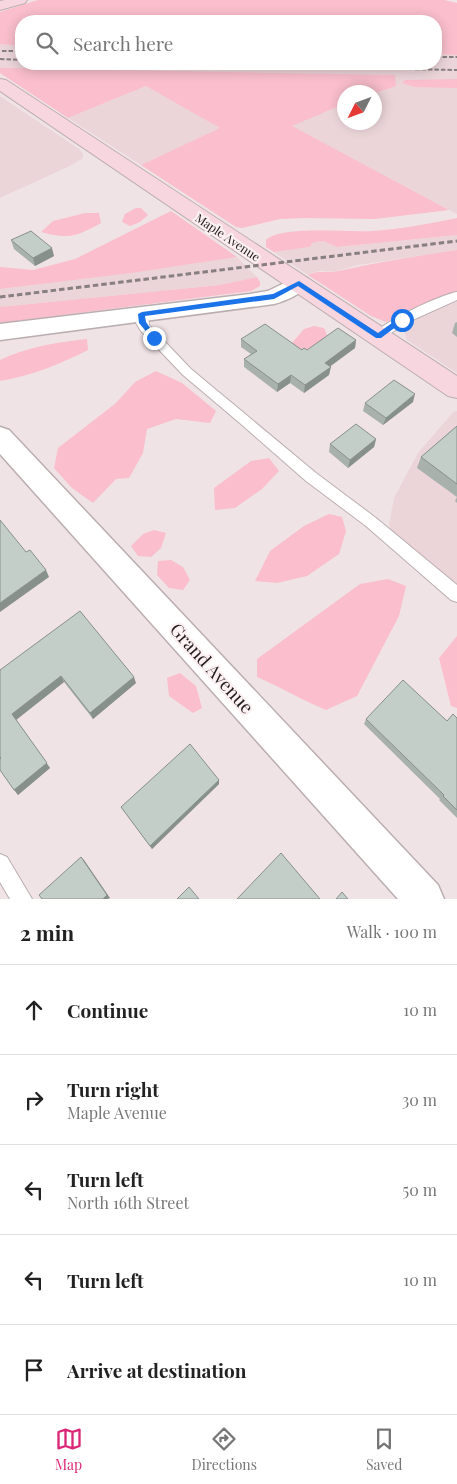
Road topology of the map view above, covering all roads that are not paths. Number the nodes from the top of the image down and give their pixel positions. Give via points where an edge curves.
1 (18, 0) edge
2 (0, 6) edge
3 (0, 84) edge
4 (299, 283) junction
5 (457, 296) edge
6 (142, 314) junction
7 (0, 332) edge
8 (378, 336) junction
9 (457, 389) edge
10 (0, 436) edge
11 (457, 595) edge
12 (0, 864) edge
13 (22, 899) edge
14 (424, 899) edge

1 - 2 main road
3 - 4 main road, Maple Avenue
4 - 6 street via 274,296
4 - 8 main road, Maple Avenue
5 - 8 lane via 402,320
6 - 7 street
6 - 11 lane via 145,328 187,372
8 - 9 main road, Maple Avenue
10 - 14 street, Grand Avenue
12 - 13 lane

